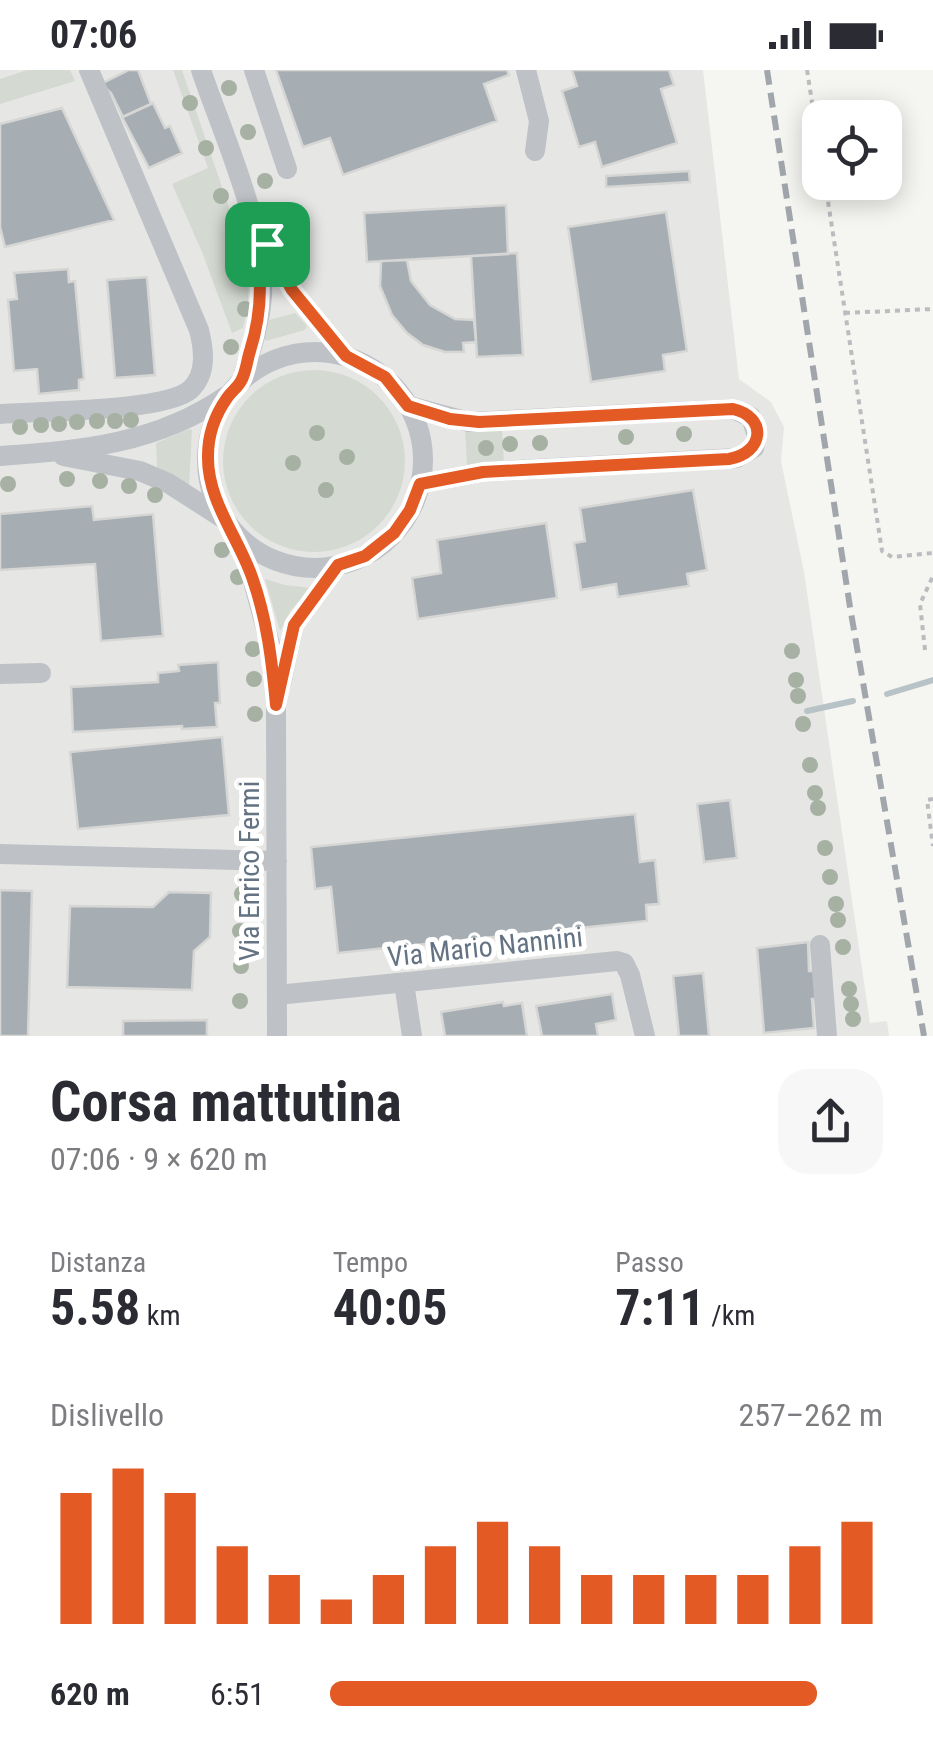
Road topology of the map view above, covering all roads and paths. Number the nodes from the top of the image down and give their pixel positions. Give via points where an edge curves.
1 (89, 70) edge
2 (201, 70) edge
3 (254, 70) edge
4 (526, 70) edge
5 (807, 70) edge
6 (812, 100) edge
7 (535, 151) dead end
8 (287, 169) dead end
9 (827, 200) edge
10 (250, 216) junction
11 (933, 308) edge
12 (844, 313) junction
13 (346, 356) junction
14 (236, 387) junction
15 (408, 406) junction
16 (0, 414) edge
17 (52, 452) junction
18 (0, 456) edge
19 (420, 484) junction
20 (229, 524) junction
21 (933, 553) edge
22 (338, 565) junction
23 (933, 576) edge
24 (925, 650) dead end
25 (40, 673) dead end
26 (0, 674) edge
27 (276, 705) junction
28 (933, 799) edge
29 (933, 846) edge
30 (0, 854) edge
31 (278, 861) junction
32 (820, 946) dead end
33 (404, 983) junction
34 (277, 995) junction
35 (277, 1036) edge
36 (412, 1036) edge
37 (645, 1036) edge
38 (827, 1036) edge

1 - 16 street via 192,310 203,364 194,386 166,402
2 - 10 street
3 - 8 street
4 - 7 street via 539,120
5 - 6 path
9 - 12 path
10 - 13 street via 292,290
10 - 14 street via 262,299
11 - 12 path
12 - 21 path via 882,552 892,558
13 - 14 street via 290,355 263,365
13 - 15 street via 385,377
14 - 17 street via 168,430
14 - 20 street via 216,419 208,456 211,486
15 - 19 street via 422,440
15 - 19 street via 479,422 733,409 751,417 756,428 754,448 736,458 483,472
17 - 18 street
17 - 20 street via 155,476
19 - 22 street via 406,519 388,540
20 - 22 street via 255,549 283,563
20 - 27 street via 266,629
22 - 27 street via 294,625
23 - 24 path via 920,604
25 - 26 street
27 - 31 street, Via Enrico Fermi
28 - 29 path via 926,800
30 - 31 street
31 - 34 street, Via Enrico Fermi
32 - 38 street
33 - 34 street, Via Mario Nannini
33 - 36 street
33 - 37 street, Via Mario Nannini via 617,962 630,975
34 - 35 street, Via Enrico Fermi

